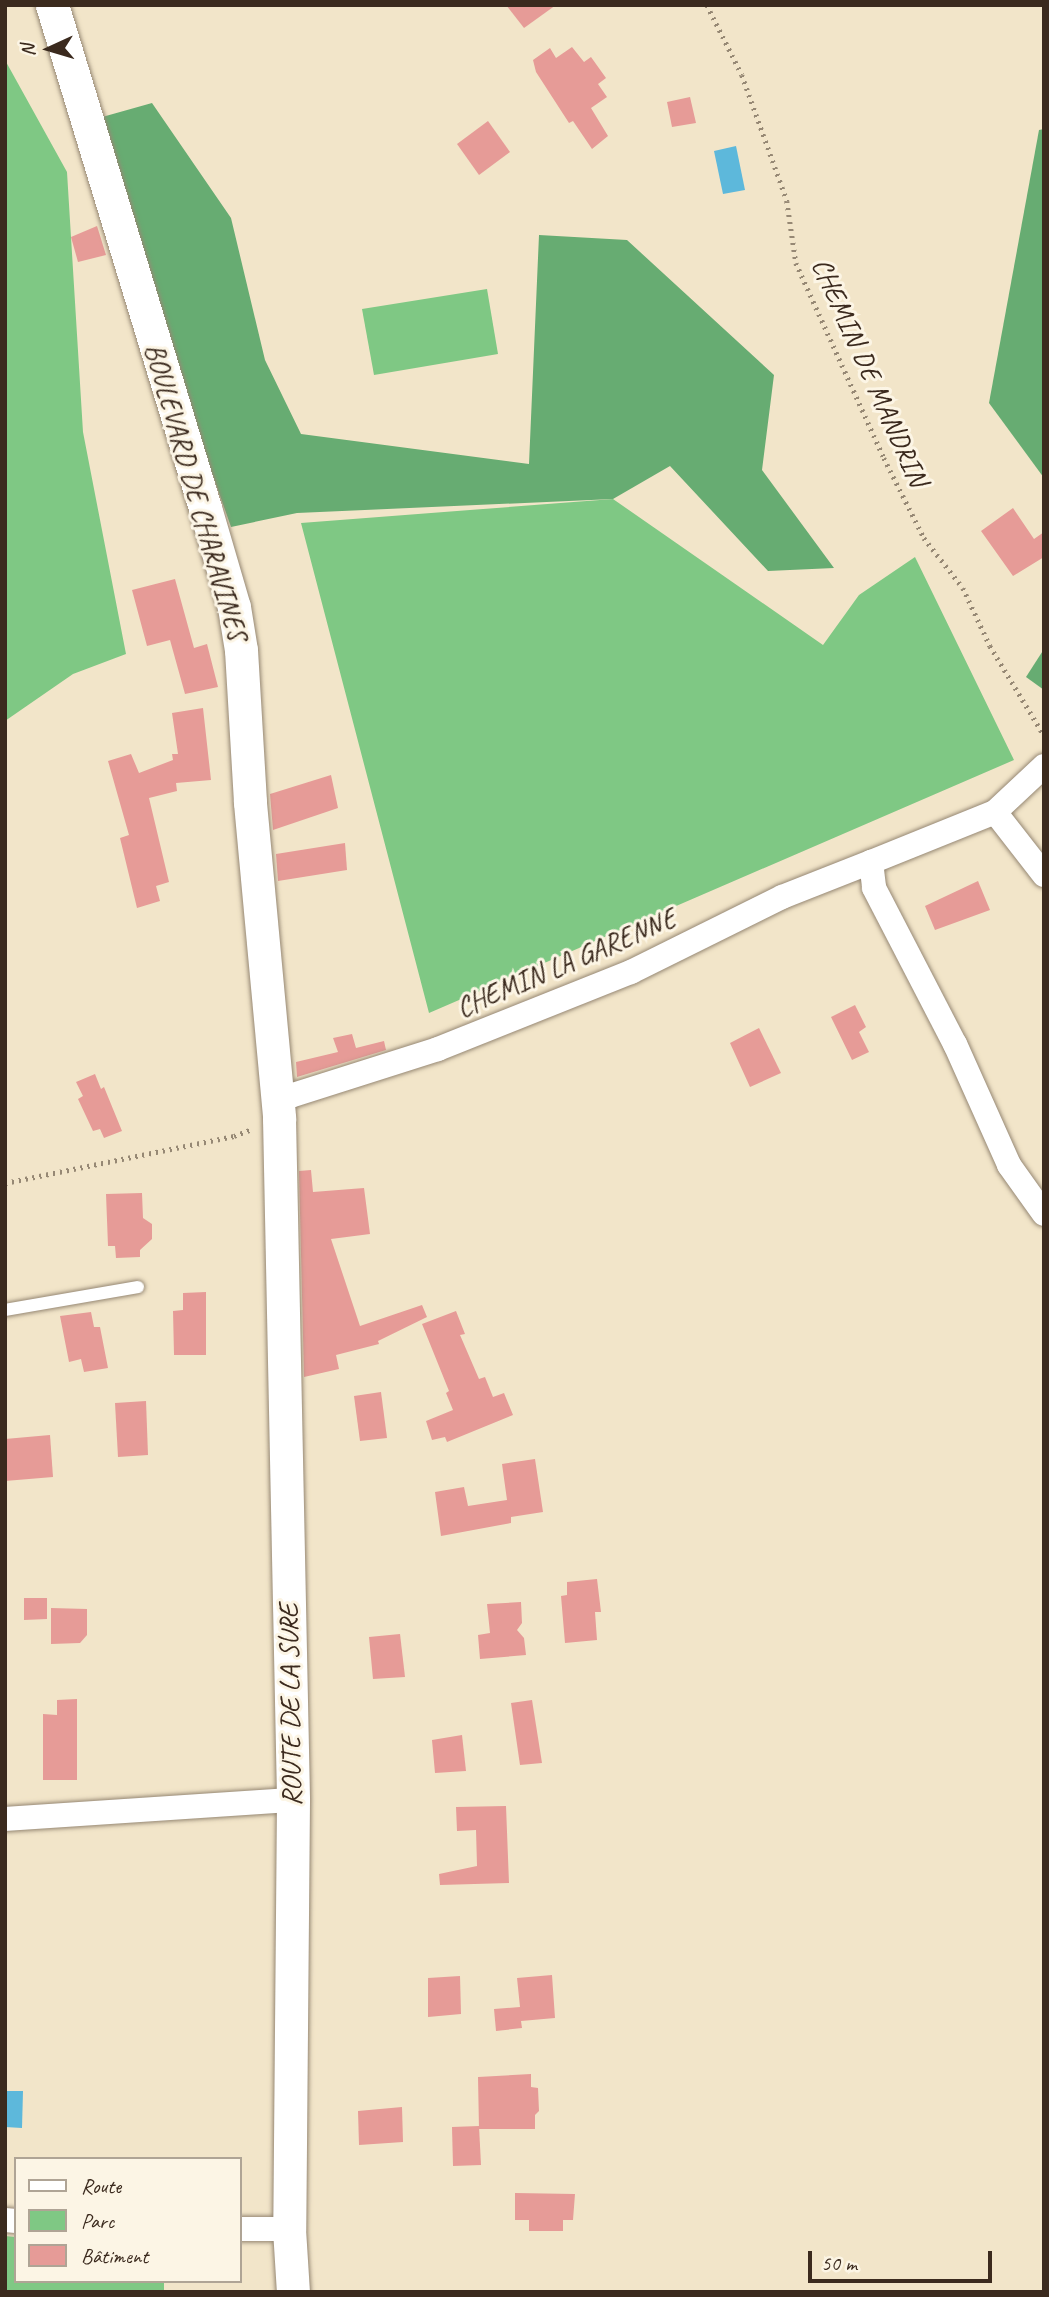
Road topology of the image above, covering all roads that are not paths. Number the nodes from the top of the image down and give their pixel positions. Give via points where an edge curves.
1 (52, 5) edge
2 (1044, 766) edge
3 (995, 812) junction
4 (871, 862) junction
5 (1044, 875) edge
6 (277, 1108) junction
7 (1044, 1214) edge
8 (138, 1287) dead end
9 (5, 1310) edge
10 (293, 1800) junction
11 (5, 1819) edge
12 (242, 2229) edge
13 (289, 2230) junction
14 (293, 2292) edge

1 - 6 main road, BOULEVARD DE CHARAVINES via 233,607 246,696 250,803
2 - 3 street, CHEMIN LA GARENNE
3 - 4 street, CHEMIN LA GARENNE
3 - 5 street
4 - 6 street, CHEMIN LA GARENNE via 782,897 631,972 438,1049 290,1096
4 - 7 street via 874,888 955,1044 1009,1166
6 - 10 main road, ROUTE DE LA SURE
8 - 9 lane
10 - 11 street
10 - 13 main road, ROUTE DE LA SURE
12 - 13 street
13 - 14 main road, ROUTE DE LA SURE

